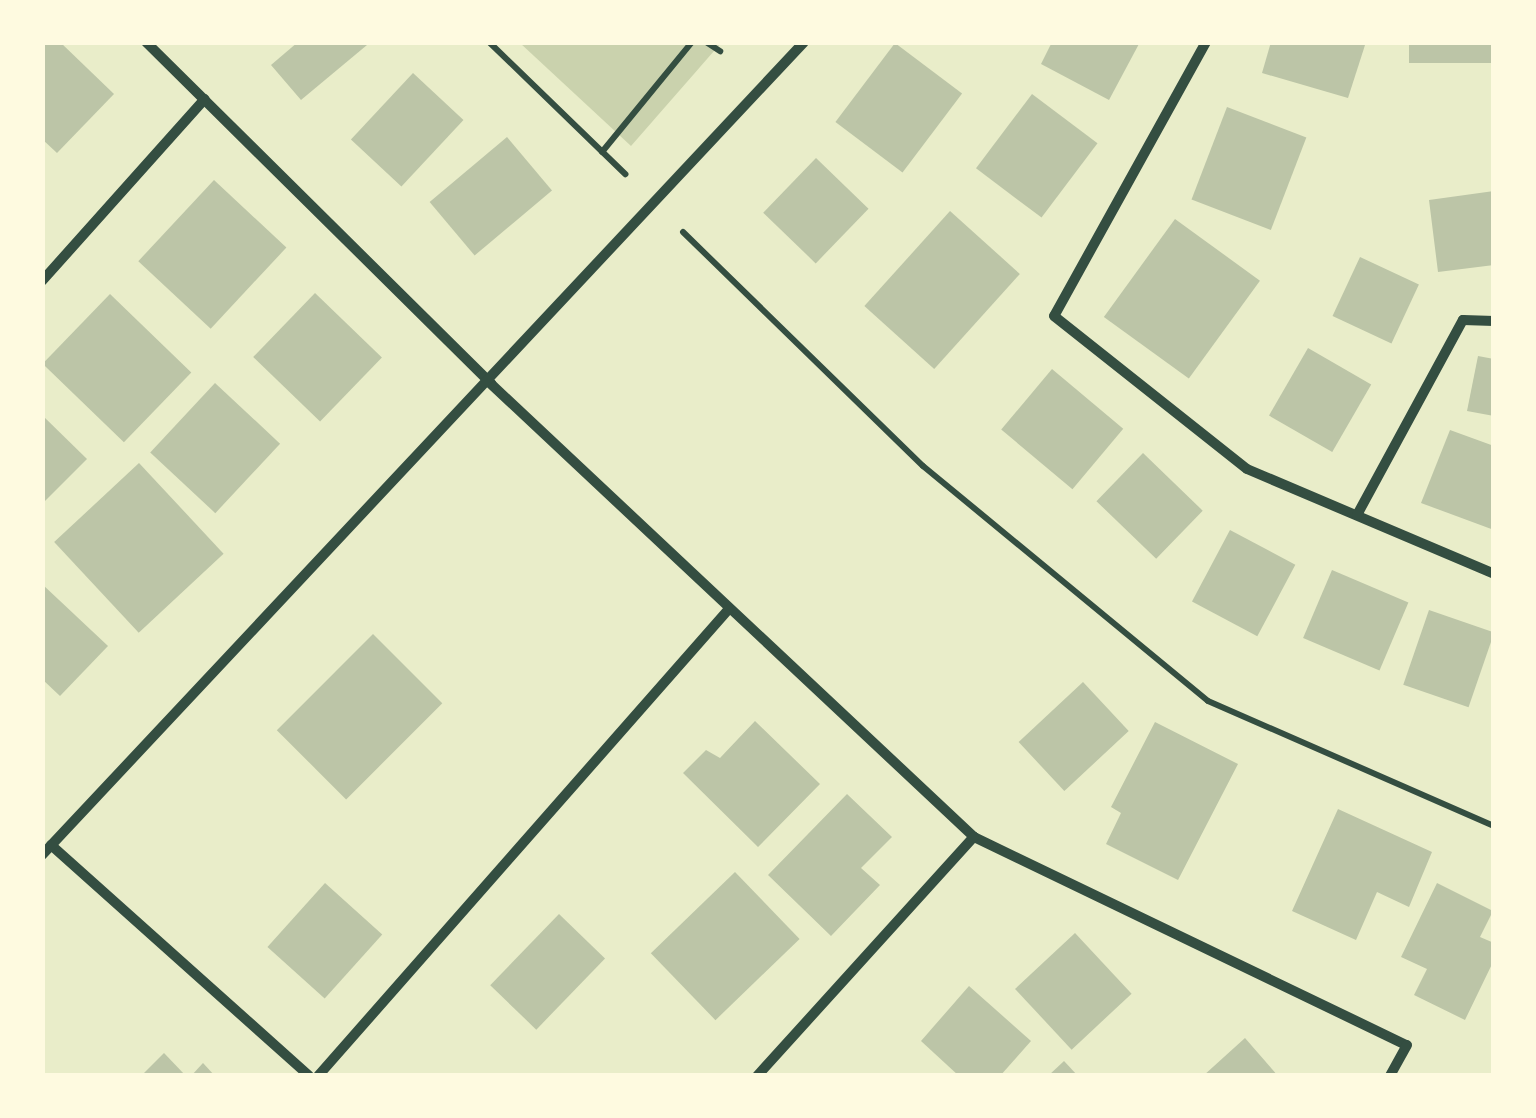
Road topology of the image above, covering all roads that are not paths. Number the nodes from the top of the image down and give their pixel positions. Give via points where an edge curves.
1 (146, 42) edge
2 (804, 42) edge
3 (1206, 42) edge
4 (205, 99) junction
5 (42, 280) edge
6 (1494, 321) edge
7 (491, 384) junction
8 (1356, 516) junction
9 (1494, 574) edge
10 (728, 610) junction
11 (974, 837) junction
12 (51, 845) junction
13 (42, 855) edge
14 (309, 1076) edge
15 (318, 1076) edge
16 (758, 1076) edge
17 (1390, 1076) edge

1 - 4 street
2 - 7 street
3 - 8 street via 1054,316 1247,469
4 - 5 street
4 - 7 street
6 - 8 street via 1463,320
7 - 10 street
7 - 12 street
8 - 9 street
10 - 11 street
10 - 15 street
11 - 16 street
11 - 17 street via 1407,1045
12 - 13 street
12 - 14 street

